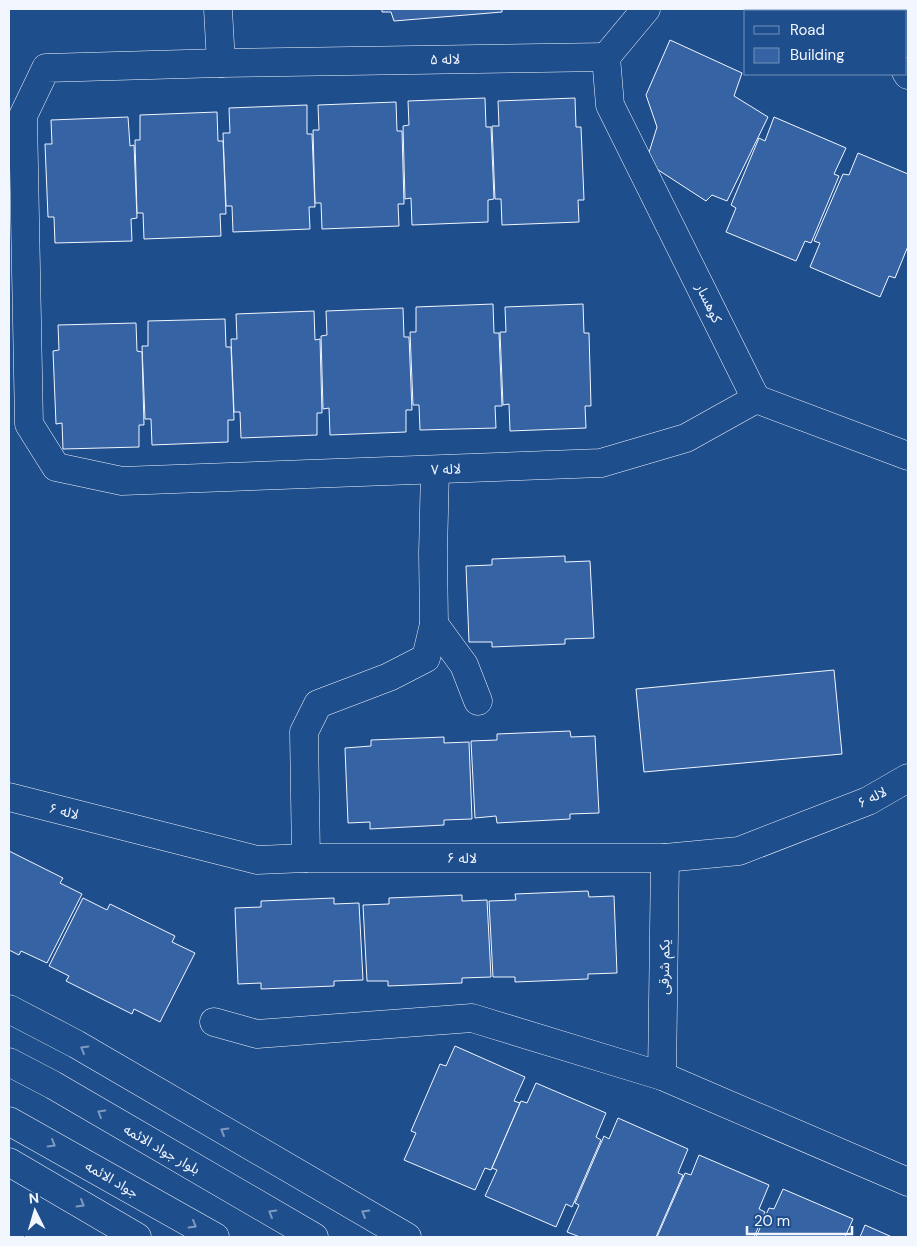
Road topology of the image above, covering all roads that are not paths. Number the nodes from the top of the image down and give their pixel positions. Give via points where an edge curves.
1 (218, 9) edge
2 (646, 9) edge
3 (606, 57) junction
4 (221, 63) junction
5 (46, 68) joint
6 (756, 399) junction
7 (908, 456) edge
8 (435, 470) junction
9 (434, 624) junction
10 (478, 701) dead end
11 (908, 778) edge
12 (9, 797) edge
13 (306, 858) junction
14 (665, 858) junction
15 (9, 1009) edge
16 (214, 1022) dead end
17 (9, 1062) edge
18 (662, 1076) junction
19 (9, 1121) edge
20 (9, 1162) edge
21 (908, 1182) edge
22 (137, 1237) edge
23 (215, 1237) edge
24 (314, 1237) edge
25 (407, 1237) edge

1 - 4 street
2 - 3 street
3 - 4 street, لاله ۵
3 - 6 street, کوهسار via 610,105
4 - 5 street, لاله ۵
5 - 8 street, لاله ۷ via 23,116 29,424 56,468 122,481
6 - 7 street
6 - 8 street, لاله ۷ via 686,438 601,463
8 - 9 street
9 - 10 street via 464,665
9 - 13 street via 426,658 389,677 318,704 304,732
11 - 14 street, لاله ۶ via 868,801 739,851
12 - 13 street, لاله ۶ via 257,860
13 - 14 street, لاله ۶
14 - 18 street, یکم شرقی
25 -> 15 street via 76,1044
16 - 18 street via 257,1034 472,1018
24 -> 17 street, بلوار جواد الائمه
18 - 21 street
19 -> 23 street, جواد الائمه
20 -> 22 street

